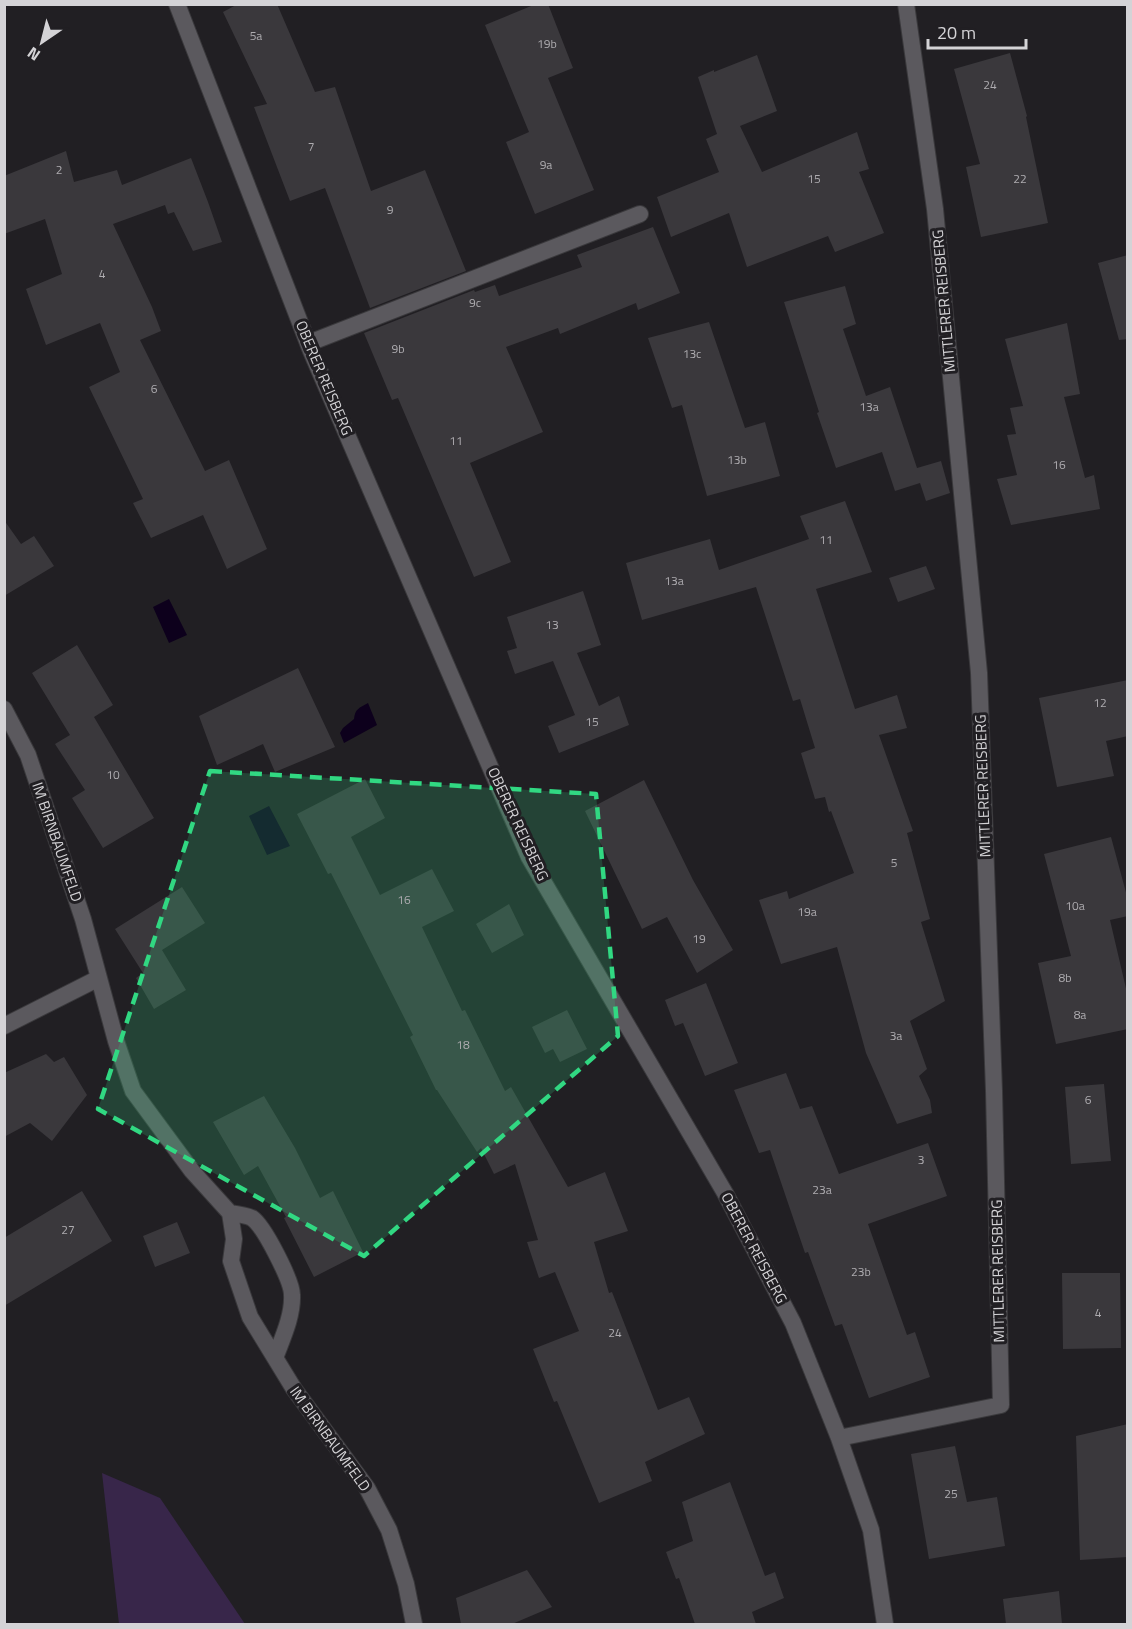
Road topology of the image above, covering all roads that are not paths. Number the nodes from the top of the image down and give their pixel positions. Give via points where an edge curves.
1 (177, 4) edge
2 (906, 4) edge
3 (639, 214) dead end
4 (309, 343) junction
5 (4, 709) edge
6 (99, 978) junction
7 (4, 1026) edge
8 (230, 1213) junction
9 (275, 1358) junction
10 (839, 1438) junction
11 (414, 1624) edge
12 (885, 1624) edge

1 - 4 street, OBERER REISBERG
2 - 10 street, MITTLERER REISBERG via 935,209 979,673 1001,1405
3 - 4 street
4 - 10 street, OBERER REISBERG via 529,857 735,1213 793,1323
5 - 6 street, IM BIRNBAUMFELD via 28,755
6 - 7 street
6 - 8 street, IM BIRNBAUMFELD via 133,1091 192,1171
8 - 9 street, IM BIRNBAUMFELD via 234,1239 231,1261 238,1284 250,1317
8 - 9 street, IM BIRNBAUMFELD via 254,1219 283,1268 292,1294
9 - 11 street, IM BIRNBAUMFELD via 367,1488 389,1530
10 - 12 street, OBERER REISBERG via 871,1530

